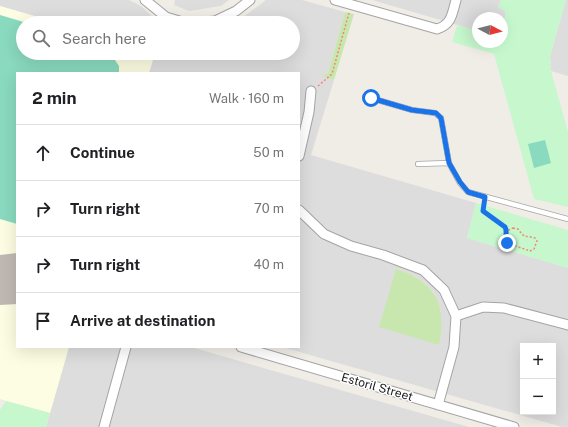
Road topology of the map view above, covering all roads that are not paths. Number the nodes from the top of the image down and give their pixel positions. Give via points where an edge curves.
1 (145, 0) edge
2 (250, 0) edge
3 (335, 0) edge
4 (456, 0) edge
5 (165, 16) edge
6 (226, 16) edge
7 (312, 91) road end
8 (371, 98) dead end
9 (300, 152) edge
10 (449, 163) junction
11 (418, 164) dead end
12 (300, 211) edge
13 (568, 219) edge
14 (456, 316) junction
15 (568, 325) edge
16 (126, 348) edge
17 (244, 348) edge
18 (438, 405) junction
19 (106, 426) edge
20 (514, 427) edge

1 - 5 street
2 - 6 street
3 - 4 street via 437,30 450,21
7 - 9 street
8 - 10 lane via 412,110 436,113 441,118
10 - 11 lane
10 - 13 lane via 468,192
12 - 14 street via 324,234 351,246 423,270 444,290
14 - 15 street via 483,308 504,308
14 - 18 street via 454,348
16 - 19 street
17 - 18 street, Estoril Street
18 - 20 street, Estoril Street

